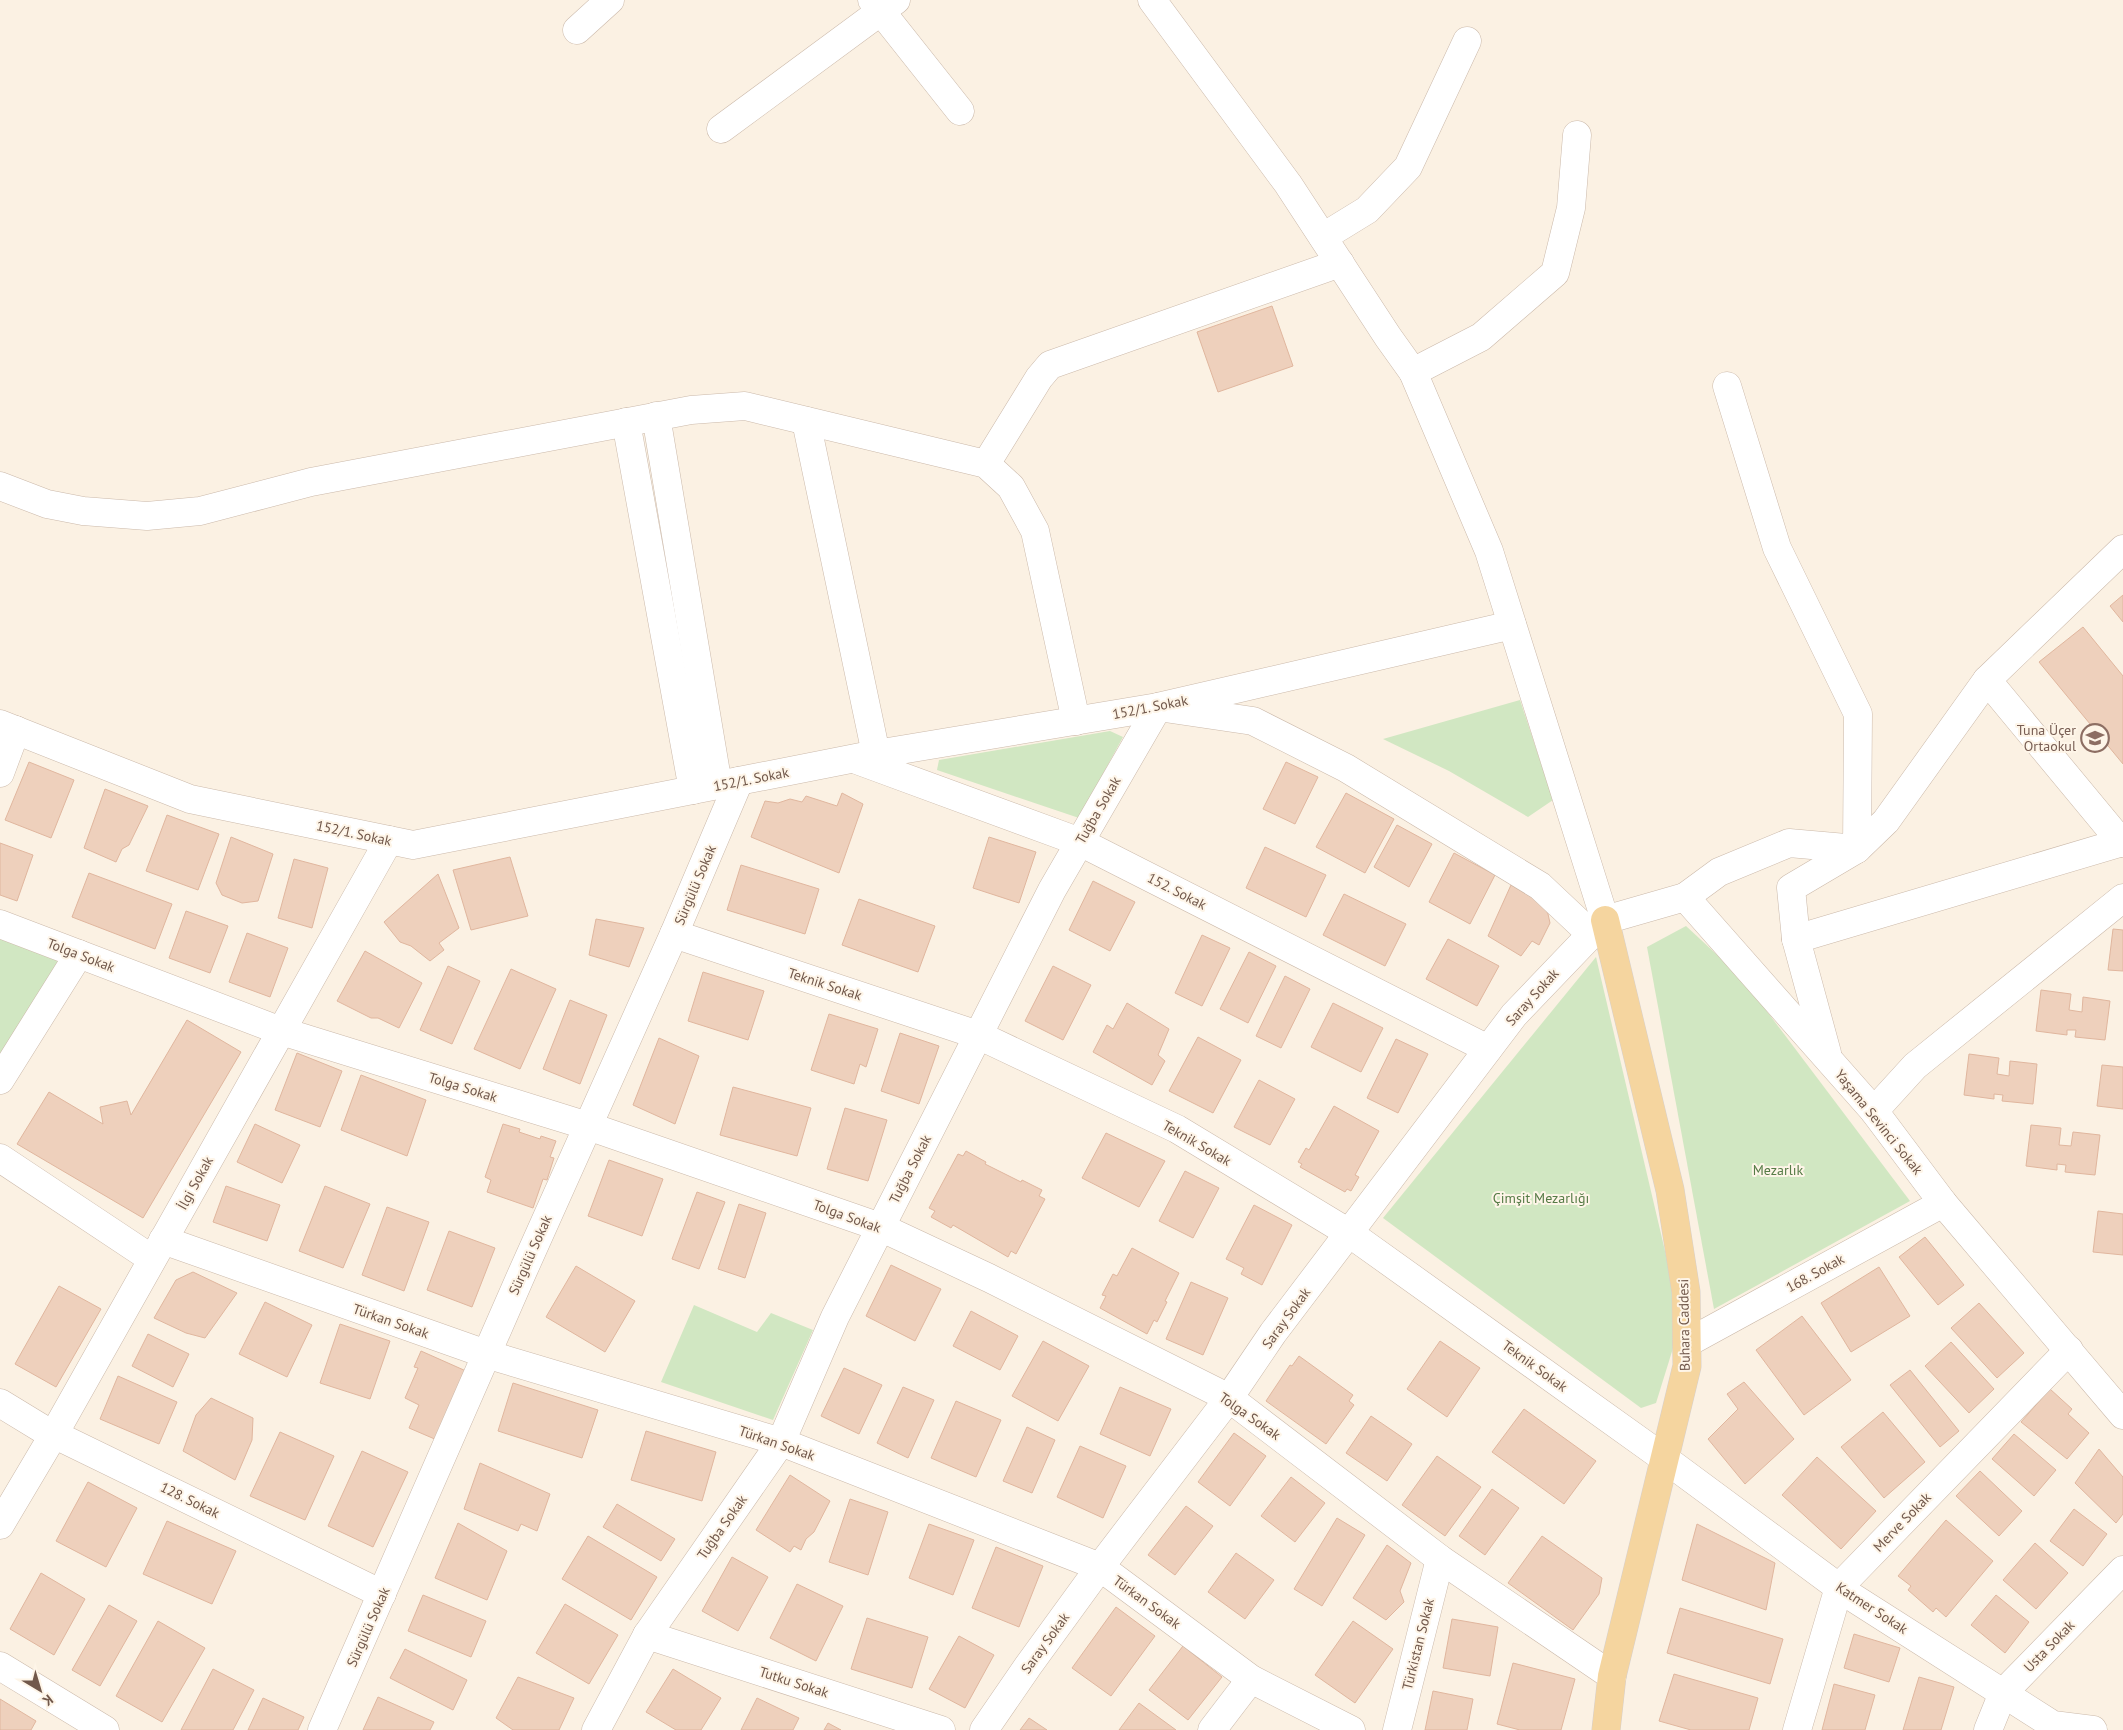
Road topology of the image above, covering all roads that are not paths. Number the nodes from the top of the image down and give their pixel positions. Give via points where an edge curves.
1 (610, 0) edge
2 (883, 4) edge
3 (1164, 7) edge
4 (577, 30) dead end
5 (1467, 41) dead end
6 (960, 111) dead end
7 (721, 129) dead end
8 (1577, 135) dead end
9 (1323, 237) junction
10 (1340, 263) junction
11 (1414, 372) junction
12 (1726, 386) dead end
13 (656, 416) junction
14 (806, 421) junction
15 (626, 422) junction
16 (986, 464) junction
17 (0, 486) edge
18 (2123, 549) edge
19 (1512, 625) junction
20 (1987, 680) junction
21 (1158, 706) junction
22 (1076, 721) junction
23 (8, 727) edge
24 (865, 756) junction
25 (0, 772) edge
26 (717, 786) junction
27 (389, 840) junction
28 (1080, 842) junction
29 (2123, 842) edge
30 (1857, 849) junction
31 (1685, 897) junction
32 (2123, 898) edge
33 (0, 924) edge
34 (1598, 927) junction
35 (674, 934) junction
36 (1796, 939) junction
37 (79, 954) junction
38 (281, 1031) junction
39 (978, 1035) junction
40 (1488, 1049) junction
41 (1828, 1059) junction
42 (0, 1080) edge
43 (1874, 1112) junction
44 (588, 1126) junction
45 (0, 1158) edge
46 (1943, 1203) junction
47 (880, 1227) junction
48 (1349, 1233) junction
49 (157, 1249) junction
50 (1687, 1343) junction
51 (2069, 1350) junction
52 (486, 1354) junction
53 (1229, 1398) junction
54 (0, 1403) edge
55 (2123, 1415) edge
56 (54, 1434) junction
57 (781, 1442) junction
58 (1665, 1459) junction
59 (0, 1525) edge
60 (1440, 1559) junction
61 (1100, 1567) junction
62 (2123, 1570) edge
63 (1839, 1588) junction
64 (382, 1594) junction
65 (647, 1635) junction
66 (0, 1666) edge
67 (1612, 1676) junction
68 (1251, 1679) junction
69 (2003, 1693) junction
70 (105, 1730) edge
71 (322, 1730) edge
72 (596, 1730) edge
73 (941, 1730) edge
74 (984, 1730) edge
75 (1212, 1730) edge
76 (1351, 1730) edge
77 (1396, 1730) edge
78 (1606, 1730) edge
79 (1797, 1730) edge
80 (1988, 1730) edge
81 (2093, 1730) edge

1 - 4 street
2 - 6 street
2 - 7 street
3 - 9 street via 1194,60 1288,184
5 - 9 street via 1408,167 1367,210
8 - 11 street via 1571,208 1555,273 1481,337
9 - 10 street
10 - 11 street
10 - 16 street via 1050,366 1039,378
11 - 19 street via 1489,551
12 - 30 street via 1777,548 1858,714
13 - 14 street via 745,406
13 - 15 street
13 - 26 street
14 - 16 street
14 - 24 street
15 - 17 street via 311,482 200,511 146,516 83,511 47,504
15 - 26 street
16 - 22 street via 1011,487 1035,531
18 - 20 street
19 - 21 street, 152/1. Sokak
19 - 34 street
20 - 29 street
20 - 30 street via 1886,821
21 - 22 street, 152/1. Sokak
21 - 28 street, Tuğba Sokak
21 - 34 street via 1253,721 1346,768 1540,886
22 - 24 street, 152/1. Sokak
23 - 25 street
23 - 27 street, 152/1. Sokak via 190,799
24 - 26 street, 152/1. Sokak
24 - 28 street, 152. Sokak
26 - 27 street, 152/1. Sokak via 413,845
26 - 35 street, Sürgülü Sokak
27 - 38 street, İlgi Sokak
28 - 39 street, Tuğba Sokak
28 - 40 street, 152. Sokak
29 - 36 street
30 - 31 street via 1789,844 1719,872
30 - 36 street via 1791,888
31 - 34 street
31 - 41 street, Yaşama Sevinci Sokak
32 - 43 street via 1915,1066
33 - 37 street, Tolga Sokak
34 - 40 street, Saray Sokak via 1514,1015
34 - 50 main road, Buhara Caddesi via 1670,1190 1686,1292
35 - 39 street, Teknik Sokak
35 - 44 street, Sürgülü Sokak
36 - 41 street
37 - 38 street, Tolga Sokak
37 - 42 street
38 - 44 street, Tolga Sokak
38 - 49 street, İlgi Sokak
39 - 47 street, Tuğba Sokak
39 - 48 street, Teknik Sokak via 1177,1129
40 - 48 street, Saray Sokak
41 - 43 street, Yaşama Sevinci Sokak
43 - 46 street, Yaşama Sevinci Sokak
44 - 47 street, Tolga Sokak
44 - 52 street, Sürgülü Sokak
45 - 49 street, Türkan Sokak
46 - 50 street, 168. Sokak
46 - 51 street, Yaşama Sevinci Sokak
47 - 53 street, Tolga Sokak
47 - 57 street, Tuğba Sokak via 835,1317
48 - 53 street, Saray Sokak
48 - 58 street, Teknik Sokak
49 - 52 street, Türkan Sokak
49 - 56 street, İlgi Sokak
50 - 58 main road, Buhara Caddesi via 1687,1366
51 - 55 street, Yaşama Sevinci Sokak
51 - 63 street, Merve Sokak
52 - 57 street, Türkan Sokak
52 - 64 street, Sürgülü Sokak
53 - 60 street, Tolga Sokak
53 - 61 street, Saray Sokak
54 - 56 street, 128. Sokak
56 - 59 street, İlgi Sokak
56 - 64 street, 128. Sokak
57 - 61 street, Türkan Sokak
57 - 65 street, Tuğba Sokak
58 - 63 street, Katmer Sokak
58 - 67 main road, Buhara Caddesi
60 - 67 street, Tolga Sokak
60 - 77 street, Türkistan Sokak
61 - 68 street, Türkan Sokak
61 - 74 street, Saray Sokak
62 - 69 street, Usta Sokak
63 - 69 street, Katmer Sokak
63 - 79 street, Merve Sokak
64 - 71 street, Sürgülü Sokak
65 - 72 street, Tuğba Sokak
65 - 73 street, Tutku Sokak
66 - 70 street
67 - 78 main road, Buhara Caddesi
68 - 75 street
68 - 76 street, Türkan Sokak
69 - 80 street, Usta Sokak
69 - 81 street, Katmer Sokak via 2054,1725

